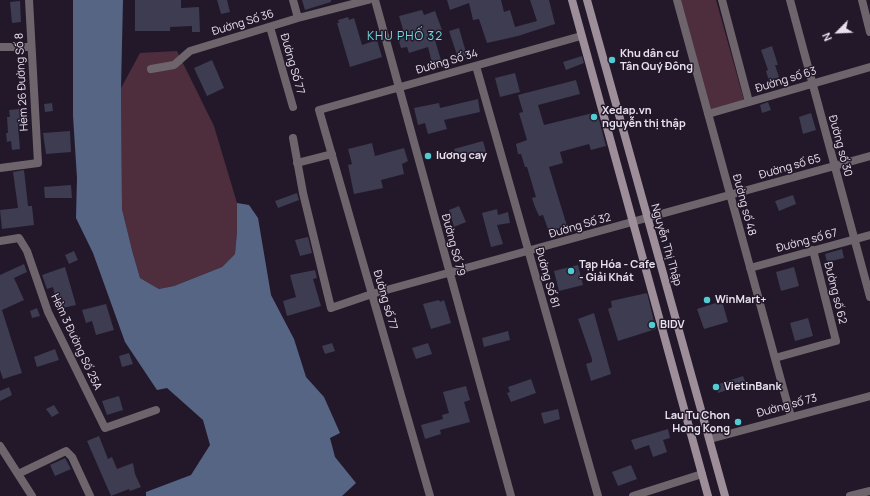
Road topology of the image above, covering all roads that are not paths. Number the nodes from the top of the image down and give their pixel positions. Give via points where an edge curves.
1 (29, 0) edge
2 (293, 0) edge
3 (368, 0) edge
4 (376, 0) edge
5 (572, 0) edge
6 (587, 0) edge
7 (677, 0) edge
8 (722, 0) edge
9 (790, 0) edge
10 (862, 0) edge
11 (298, 18) junction
12 (270, 27) junction
13 (870, 32) edge
14 (582, 36) junction
15 (0, 47) edge
16 (31, 47) junction
17 (476, 66) junction
18 (870, 67) edge
19 (151, 69) dead end
20 (812, 84) junction
21 (399, 87) junction
22 (749, 102) junction
23 (293, 106) dead end
24 (319, 110) joint
25 (708, 114) junction
26 (293, 138) dead end
27 (332, 154) junction
28 (870, 156) edge
29 (297, 163) junction
30 (834, 166) junction
31 (0, 168) edge
32 (730, 195) junction
33 (647, 218) junction
34 (632, 222) junction
35 (870, 234) edge
36 (854, 239) junction
37 (0, 241) edge
38 (814, 250) junction
39 (529, 252) junction
40 (750, 268) junction
41 (449, 274) junction
42 (372, 294) junction
43 (870, 297) edge
44 (775, 358) junction
45 (870, 396) edge
46 (156, 410) dead end
47 (791, 417) junction
48 (710, 439) junction
49 (0, 446) edge
50 (18, 474) junction
51 (702, 474) junction
52 (870, 491) edge
53 (32, 496) edge
54 (90, 496) edge
55 (430, 496) edge
56 (511, 496) edge
57 (598, 496) edge
58 (633, 496) edge
59 (708, 496) edge
60 (725, 496) edge
61 (850, 496) edge

1 - 16 street, Hẻm 26 Đường Số 8
2 - 11 street
3 - 11 street, Đường Số 36
4 - 21 street, Đường Số 79
5 - 14 main road
6 - 33 main road, Nguyễn Thị Thập
7 - 25 street, Đường số 48
8 - 22 street
9 - 20 street, Đường số 30
10 - 13 street
11 - 12 street, Đường Số 36
12 - 19 street, Đường Số 36 via 190,51 174,65
12 - 23 street, Đường Số 77
14 - 17 street, Đường Số 34
14 - 34 main road
15 - 16 street
16 - 31 street, Hẻm 26 Đường Số 8 via 38,162
17 - 21 street, Đường Số 34
17 - 39 street, Đường Số 81
18 - 20 street, Đường số 63
20 - 22 street, Đường số 63
20 - 30 street, Đường số 30
21 - 24 street, Đường Số 34
21 - 41 street, Đường Số 79
22 - 25 street, Đường số 63
24 - 27 street, Đường số 77
25 - 32 street, Đường số 48
26 - 29 street
27 - 29 street
27 - 42 street, Đường số 77
28 - 30 street, Đường số 65
29 - 42 street, Đường Số 32 via 331,308
30 - 32 street, Đường số 65
30 - 36 street, Đường số 30
32 - 33 street, Đường số 65
32 - 40 street, Đường số 48
33 - 34 street, Đường Số 32
33 - 48 main road, Nguyễn Thị Thập
34 - 39 street, Đường Số 32
34 - 51 main road
35 - 36 street, Đường số 67
36 - 38 street, Đường số 67
36 - 43 street, Đường số 30
37 - 46 street, Hẻm 3 Đường Số 25A via 19,238 27,251 48,312 105,428
38 - 40 street, Đường số 67
38 - 44 street, Đường số 62 via 836,341
39 - 41 street, Đường Số 32
39 - 57 street, Đường Số 81
40 - 44 street, Đường số 48
41 - 42 street, Đường Số 32
41 - 56 street, Đường Số 79
42 - 55 street, Đường số 77
44 - 47 street, Đường số 48
45 - 47 street, Đường số 73
47 - 48 street, Đường số 73
48 - 60 main road, Nguyễn Thị Thập
49 - 50 street
50 - 53 street
50 - 54 street via 66,451 72,457
51 - 58 street
51 - 59 main road
52 - 61 street

